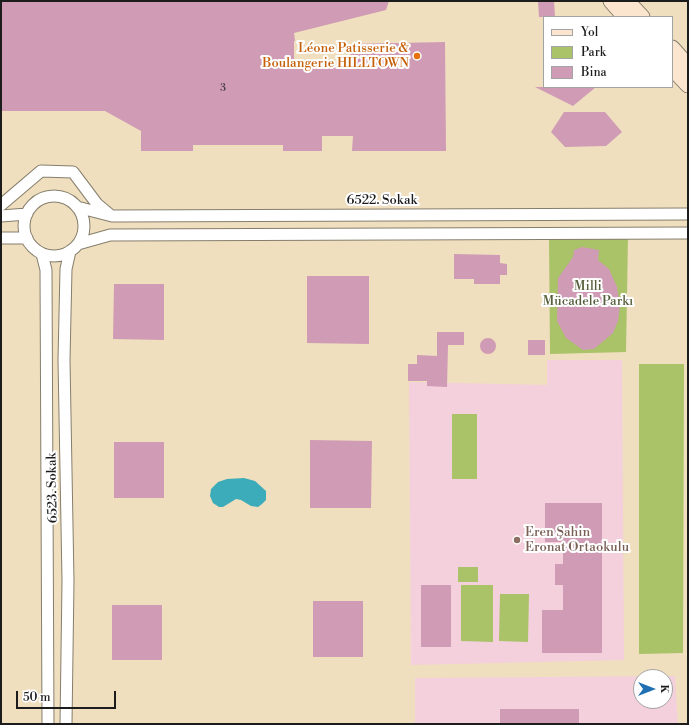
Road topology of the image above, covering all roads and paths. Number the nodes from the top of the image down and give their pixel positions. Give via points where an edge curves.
1 (611, 1) edge
2 (626, 1) edge
3 (624, 16) edge
4 (641, 16) edge
5 (673, 49) edge
6 (688, 66) edge
7 (673, 69) edge
8 (688, 85) edge
9 (1, 205) edge
10 (77, 207) junction
11 (27, 214) junction
12 (688, 214) edge
13 (1, 216) edge
14 (112, 216) junction
15 (688, 232) edge
16 (1, 238) edge
17 (27, 238) junction
18 (74, 248) junction
19 (42, 254) junction
20 (48, 724) edge
21 (66, 724) edge

1 - 3 street
2 - 4 street
5 - 6 street
7 - 8 street
9 - 14 street via 41,171 73,172 97,204
10 - 11 street via 67,200 54,196 38,201
10 - 14 street, 6522. Sokak
10 - 18 street via 84,222 84,230
11 - 13 street
11 - 17 street
12 - 14 street, 6522. Sokak
15 - 18 street via 110,235
16 - 17 street
17 - 19 street
18 - 19 street via 56,256
18 - 21 street, 6523. Sokak via 66,269 64,360 68,581
19 - 20 street, 6523. Sokak via 46,270

